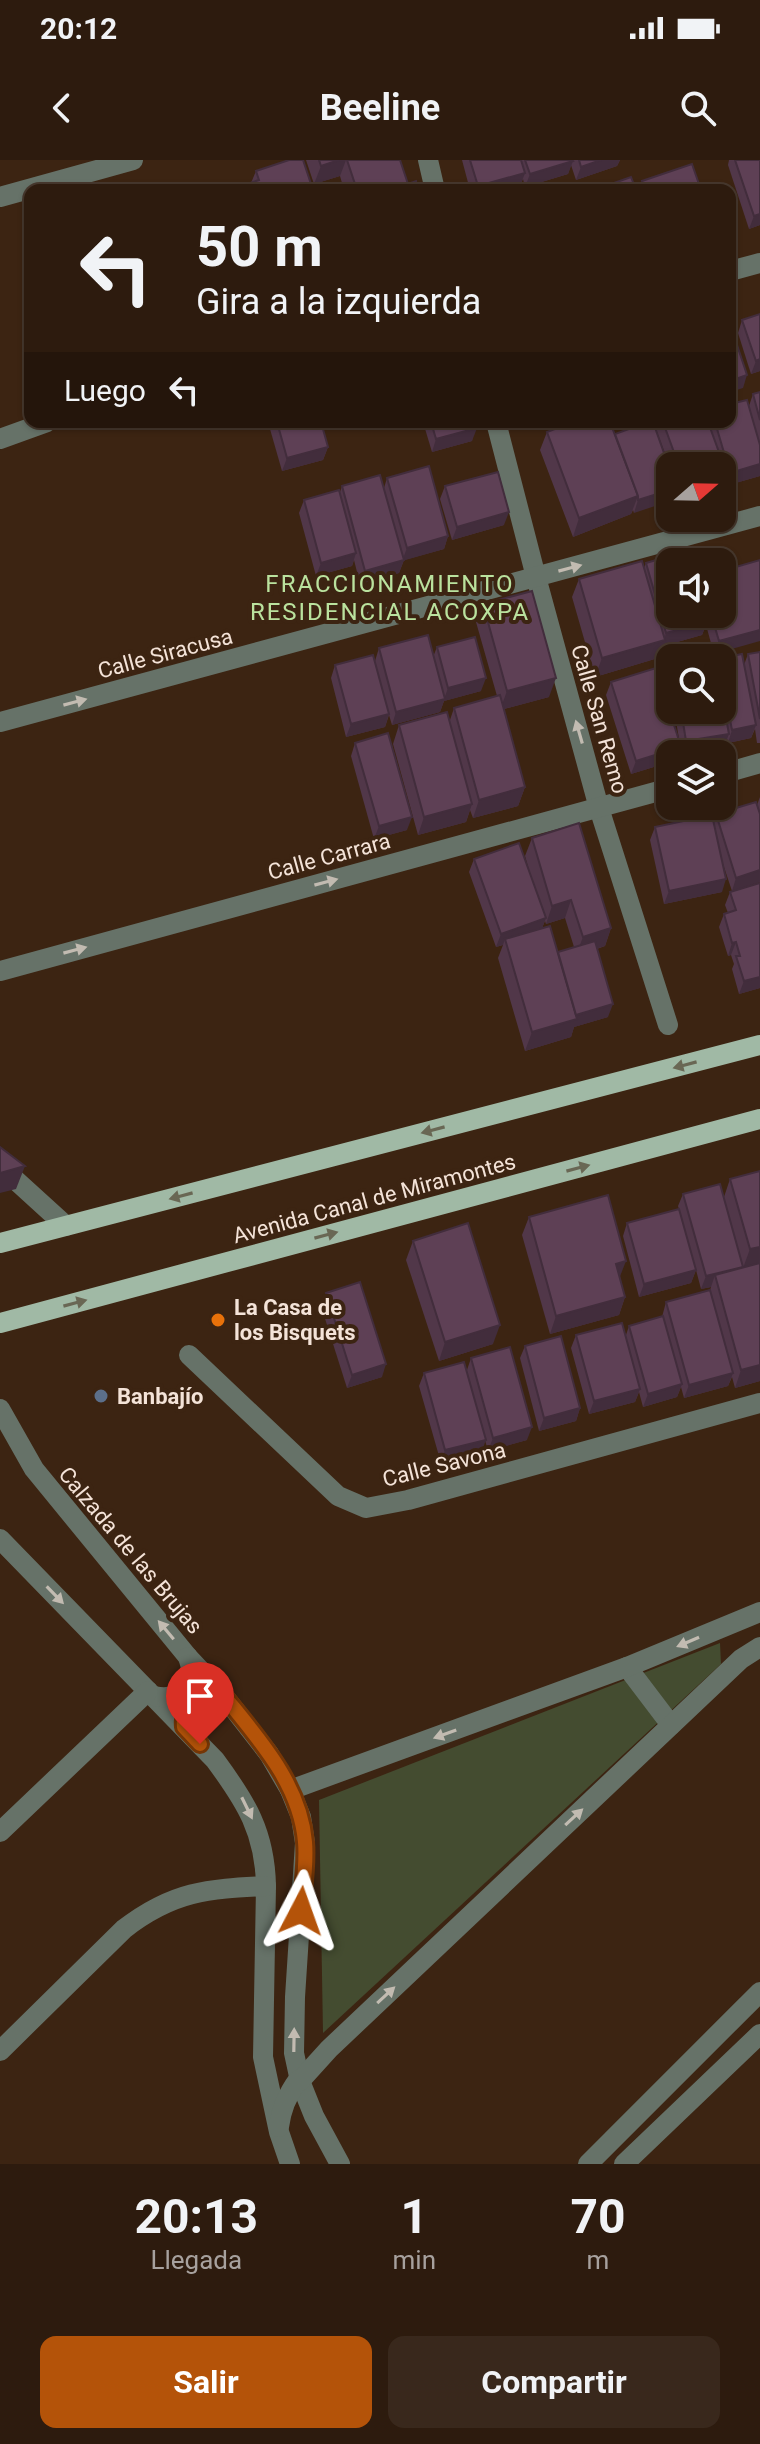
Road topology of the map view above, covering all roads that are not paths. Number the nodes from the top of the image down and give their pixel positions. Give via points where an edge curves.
1 (133, 160) edge
2 (428, 160) edge
3 (47, 184) edge
4 (434, 184) edge
5 (24, 190) edge
6 (0, 197) edge
7 (760, 263) edge
8 (736, 269) edge
9 (30, 428) edge
10 (498, 428) edge
11 (0, 439) edge
12 (760, 516) edge
13 (536, 577) junction
14 (0, 722) edge
15 (760, 763) edge
16 (736, 770) edge
17 (656, 792) edge
18 (599, 808) junction
19 (0, 971) edge
20 (668, 1025) dead end
21 (760, 1045) edge
22 (760, 1119) edge
23 (0, 1166) edge
24 (66, 1226) junction
25 (0, 1243) edge
26 (0, 1323) edge
27 (189, 1355) dead end
28 (760, 1403) edge
29 (0, 1409) edge
30 (0, 1539) edge
31 (760, 1612) edge
32 (760, 1647) edge
33 (188, 1657) junction
34 (627, 1667) junction
35 (220, 1691) junction
36 (151, 1693) junction
37 (671, 1725) junction
38 (184, 1727) junction
39 (290, 1790) junction
40 (0, 1832) edge
41 (266, 1886) junction
42 (760, 1992) edge
43 (760, 2034) edge
44 (0, 2051) edge
45 (300, 2081) junction
46 (279, 2132) junction
47 (278, 2164) edge
48 (290, 2164) edge
49 (340, 2164) edge
50 (588, 2164) edge
51 (624, 2164) edge

1 - 3 street
2 - 4 street
5 - 6 street
7 - 8 street
9 - 11 street
10 - 13 street, Calle San Remo
13 -> 12 street, Calle Siracusa
14 -> 13 street, Calle Siracusa
18 -> 13 street, Calle San Remo
15 - 16 street
17 - 18 street, Calle Carrara
19 -> 18 street, Calle Carrara
18 - 20 street, Calle San Remo
21 -> 24 main road
26 -> 22 main road, Avenida Canal de Miramontes
23 - 24 street
24 - 25 main road
27 - 28 street, Calle Savona via 338,1496 366,1508
33 -> 29 street, Calzada de las Brujas via 34,1469
30 -> 36 street
31 -> 34 street
32 - 37 street
33 - 35 street, Calzada de las Brujas
33 - 36 street via 192,1675 184,1691 164,1698
34 - 37 street
34 -> 39 street
35 - 38 street via 191,1698
35 - 39 street, Calzada de las Brujas
36 - 38 street
36 - 40 street
45 -> 37 street
38 -> 41 street via 239,1792 257,1830
45 -> 39 street, Calzada de las Brujas via 294,2053 295,1997 305,1843
41 - 44 street via 193,1893 144,1913
41 - 46 street via 263,2057
42 - 50 street
43 - 51 street
45 - 46 street via 281,2111
45 - 49 street, Calzada de las Brujas
46 - 47 street
46 - 48 street

